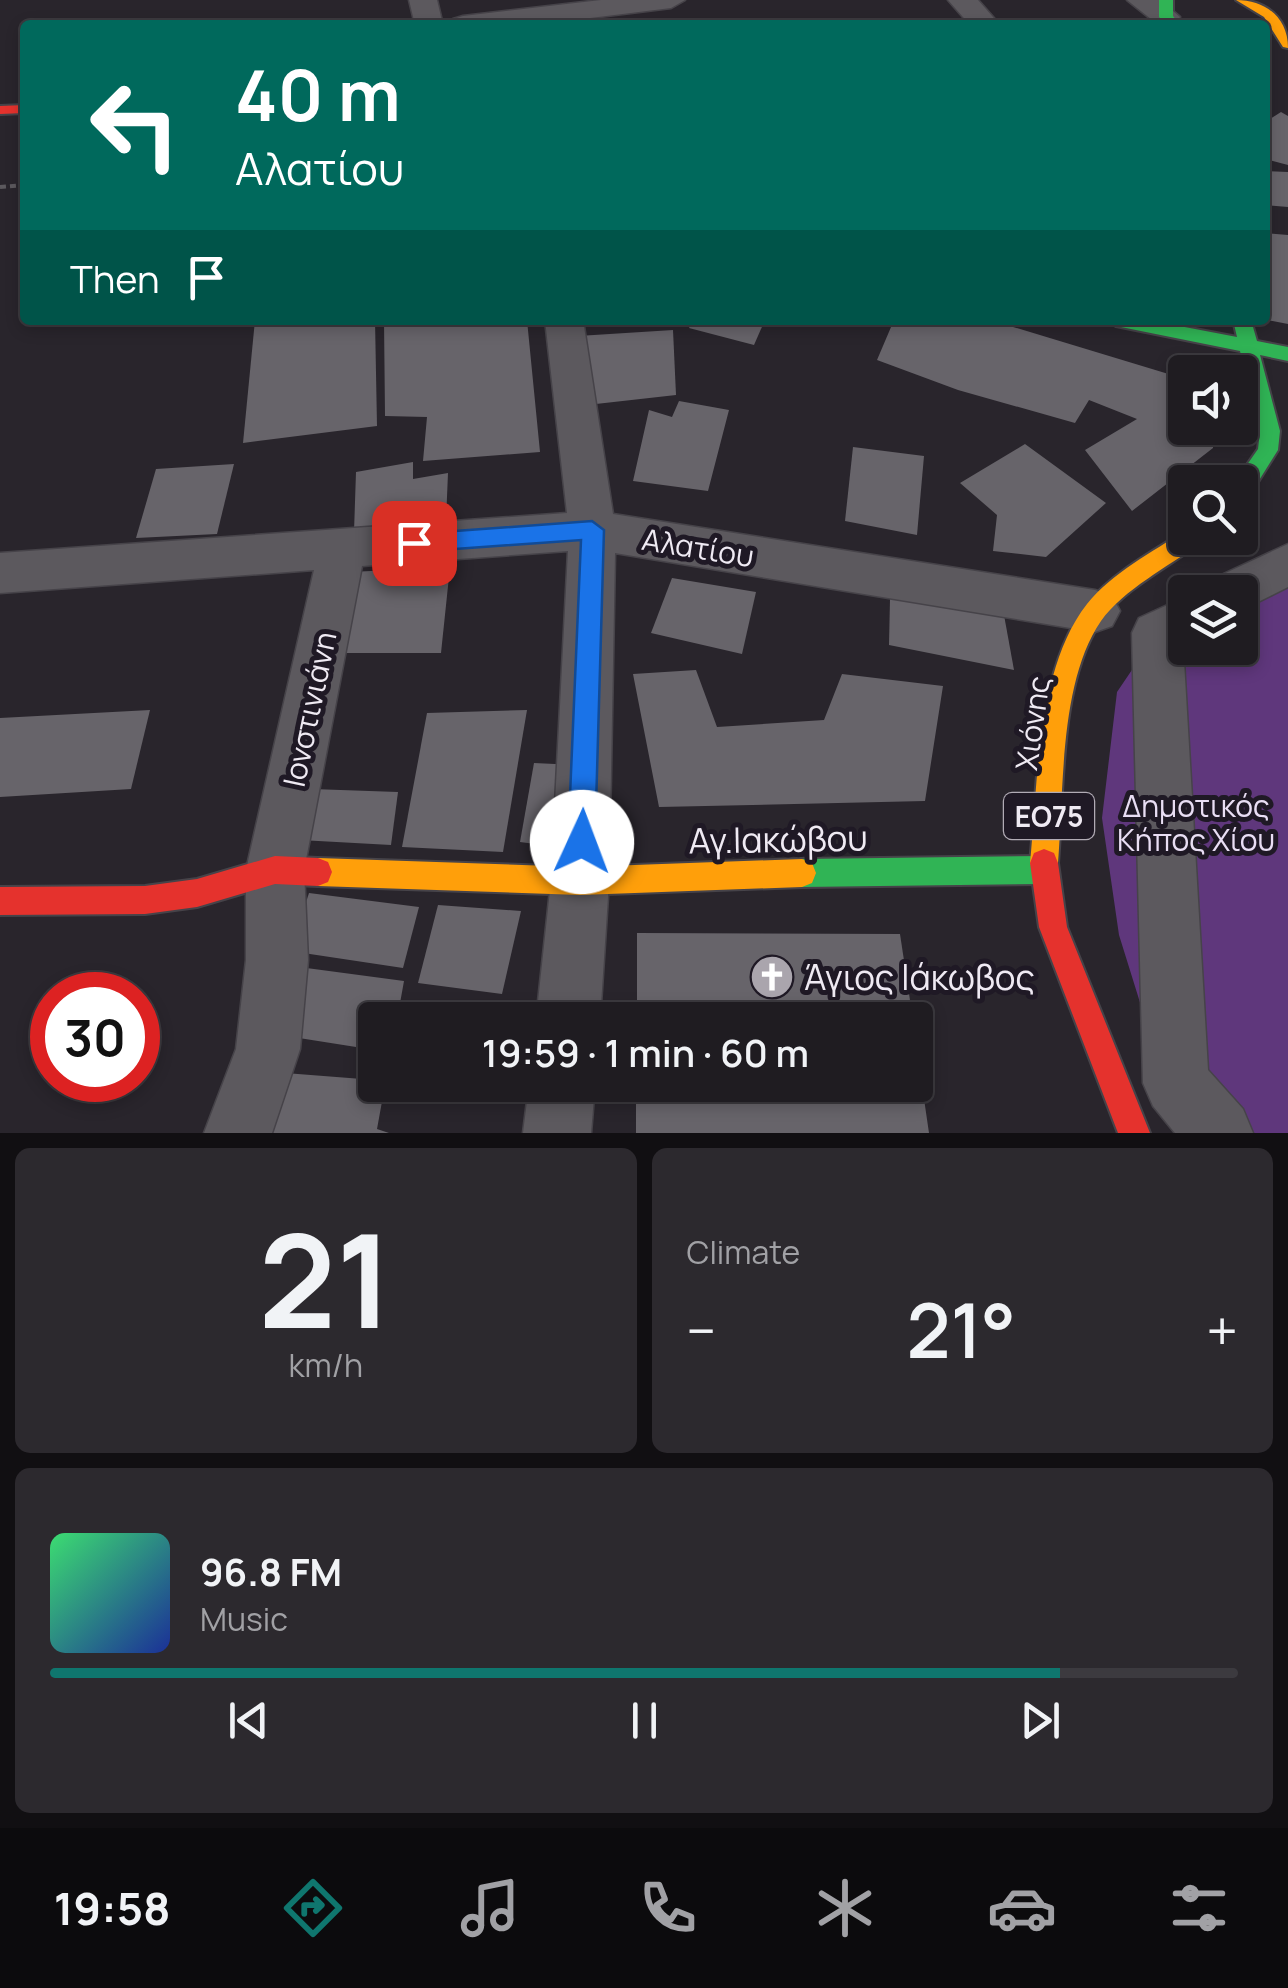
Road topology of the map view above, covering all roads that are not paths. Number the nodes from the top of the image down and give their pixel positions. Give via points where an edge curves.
1 (670, 0) edge
2 (962, 0) edge
3 (1243, 0) edge
4 (528, 20) edge
5 (981, 20) edge
6 (1265, 20) edge
7 (565, 325) edge
8 (1106, 325) edge
9 (1144, 325) edge
10 (1243, 325) edge
11 (1248, 344) junction
12 (1288, 354) edge
13 (1188, 355) edge
14 (1250, 355) edge
15 (1258, 388) edge
16 (1258, 473) edge
17 (592, 530) junction
18 (342, 548) junction
19 (1168, 555) edge
20 (1288, 564) edge
21 (0, 573) edge
22 (1258, 580) edge
23 (1095, 610) junction
24 (1168, 627) edge
25 (275, 870) junction
26 (1043, 870) junction
27 (580, 881) junction
28 (0, 900) edge
29 (570, 1002) edge
30 (560, 1102) edge
31 (238, 1133) edge
32 (557, 1133) edge
33 (1134, 1133) edge
34 (1220, 1133) edge

1 - 4 street
2 - 5 street
3 - 6 main road
7 - 17 street
8 - 13 main road via 1130,339
9 - 11 main road
10 - 11 main road
11 - 12 main road
11 - 14 main road
15 - 16 main road via 1270,431
17 - 18 street, Αλατίου
17 - 23 street, Αλατίου
17 - 27 street
18 - 21 street, Αλατίου
18 - 25 street, Ιονστινιάνη
19 - 23 main road, Χιόνης / ΕΟ75
20 - 22 street
23 - 26 main road, Χιόνης / ΕΟ75 via 1063,692
24 - 34 street via 1157,633 1176,1084
25 - 27 main road, Αγ.Ιακώβου
25 - 28 main road, Αγ.Ιακώβου via 145,900
25 - 31 street, Ιονστινιάνη via 277,960 268,1049
26 - 27 main road, Αγ.Ιακώβου
26 - 33 main road, Χιόνης / ΕΟ75 via 1053,927
27 - 29 street
30 - 32 street

